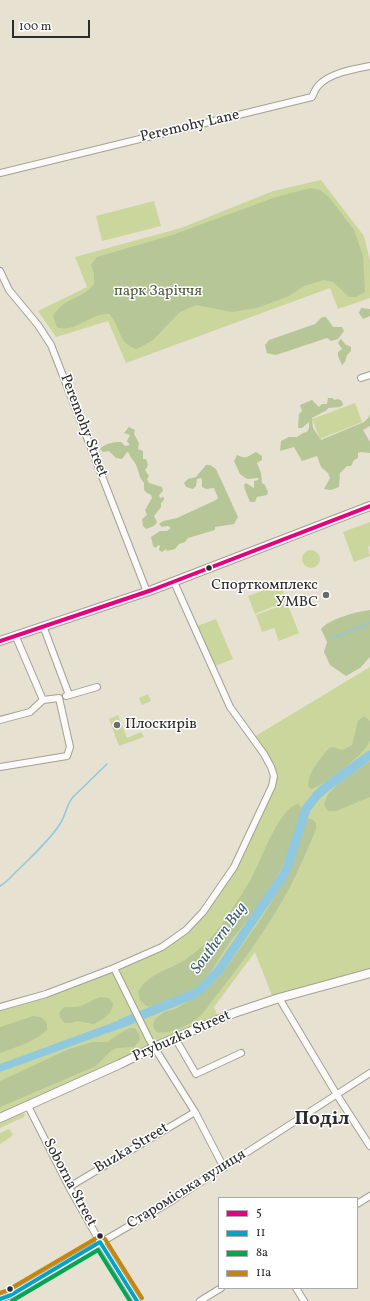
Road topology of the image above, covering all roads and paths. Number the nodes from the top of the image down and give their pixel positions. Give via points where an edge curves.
1 (370, 66) edge
2 (0, 173) edge
3 (0, 271) edge
4 (370, 375) edge
5 (361, 378) dead end
6 (370, 506) edge
7 (174, 582) junction
8 (147, 592) junction
9 (45, 631) dead end
10 (16, 637) junction
11 (0, 641) edge
12 (97, 687) dead end
13 (69, 695) junction
14 (59, 698) junction
15 (43, 700) junction
16 (0, 720) edge
17 (0, 768) edge
18 (114, 968) junction
19 (370, 973) edge
20 (279, 998) junction
21 (0, 1007) edge
22 (175, 1038) junction
23 (154, 1048) junction
24 (240, 1053) dead end
25 (370, 1073) edge
26 (337, 1095) junction
27 (28, 1106) junction
28 (195, 1112) junction
29 (0, 1118) edge
30 (370, 1146) edge
31 (224, 1168) junction
32 (69, 1187) junction
33 (370, 1196) edge
34 (358, 1203) edge
35 (100, 1242) junction
36 (219, 1289) edge
37 (297, 1289) edge
38 (0, 1299) edge
39 (137, 1301) edge
40 (200, 1301) edge
41 (304, 1301) edge

1 - 2 street, Peremohy Lane via 347,70 324,81 312,97
3 - 8 street, Peremohy Street via 9,290 51,345
4 - 5 street
6 - 7 street
7 - 8 street
7 - 18 street via 230,707 268,761 274,779 240,856 204,912 186,930 162,947
8 - 10 street
9 - 13 street
10 - 11 street
10 - 15 street
12 - 13 street
13 - 14 street
14 - 15 street
14 - 17 street via 70,747 67,756
15 - 16 street via 30,712
18 - 21 street via 46,994
18 - 23 street
19 - 20 street, Prybuzka Street
20 - 22 street, Prybuzka Street via 234,1013
20 - 26 street
22 - 23 street, Prybuzka Street
22 - 24 street via 196,1074
23 - 27 street, Prybuzka Street
23 - 28 street
25 - 26 street, Староміська вулиця
26 - 30 street
26 - 31 street, Староміська вулиця
27 - 29 street, Prybuzka Street
27 - 32 street, Soborna Street
28 - 31 street
28 - 32 street, Buzka Street
31 - 35 street, Староміська вулиця
32 - 35 street, Soborna Street
33 - 34 street
35 - 38 street, Староміська вулиця
35 - 39 street, Soborna Street
36 - 40 street
37 - 41 street

